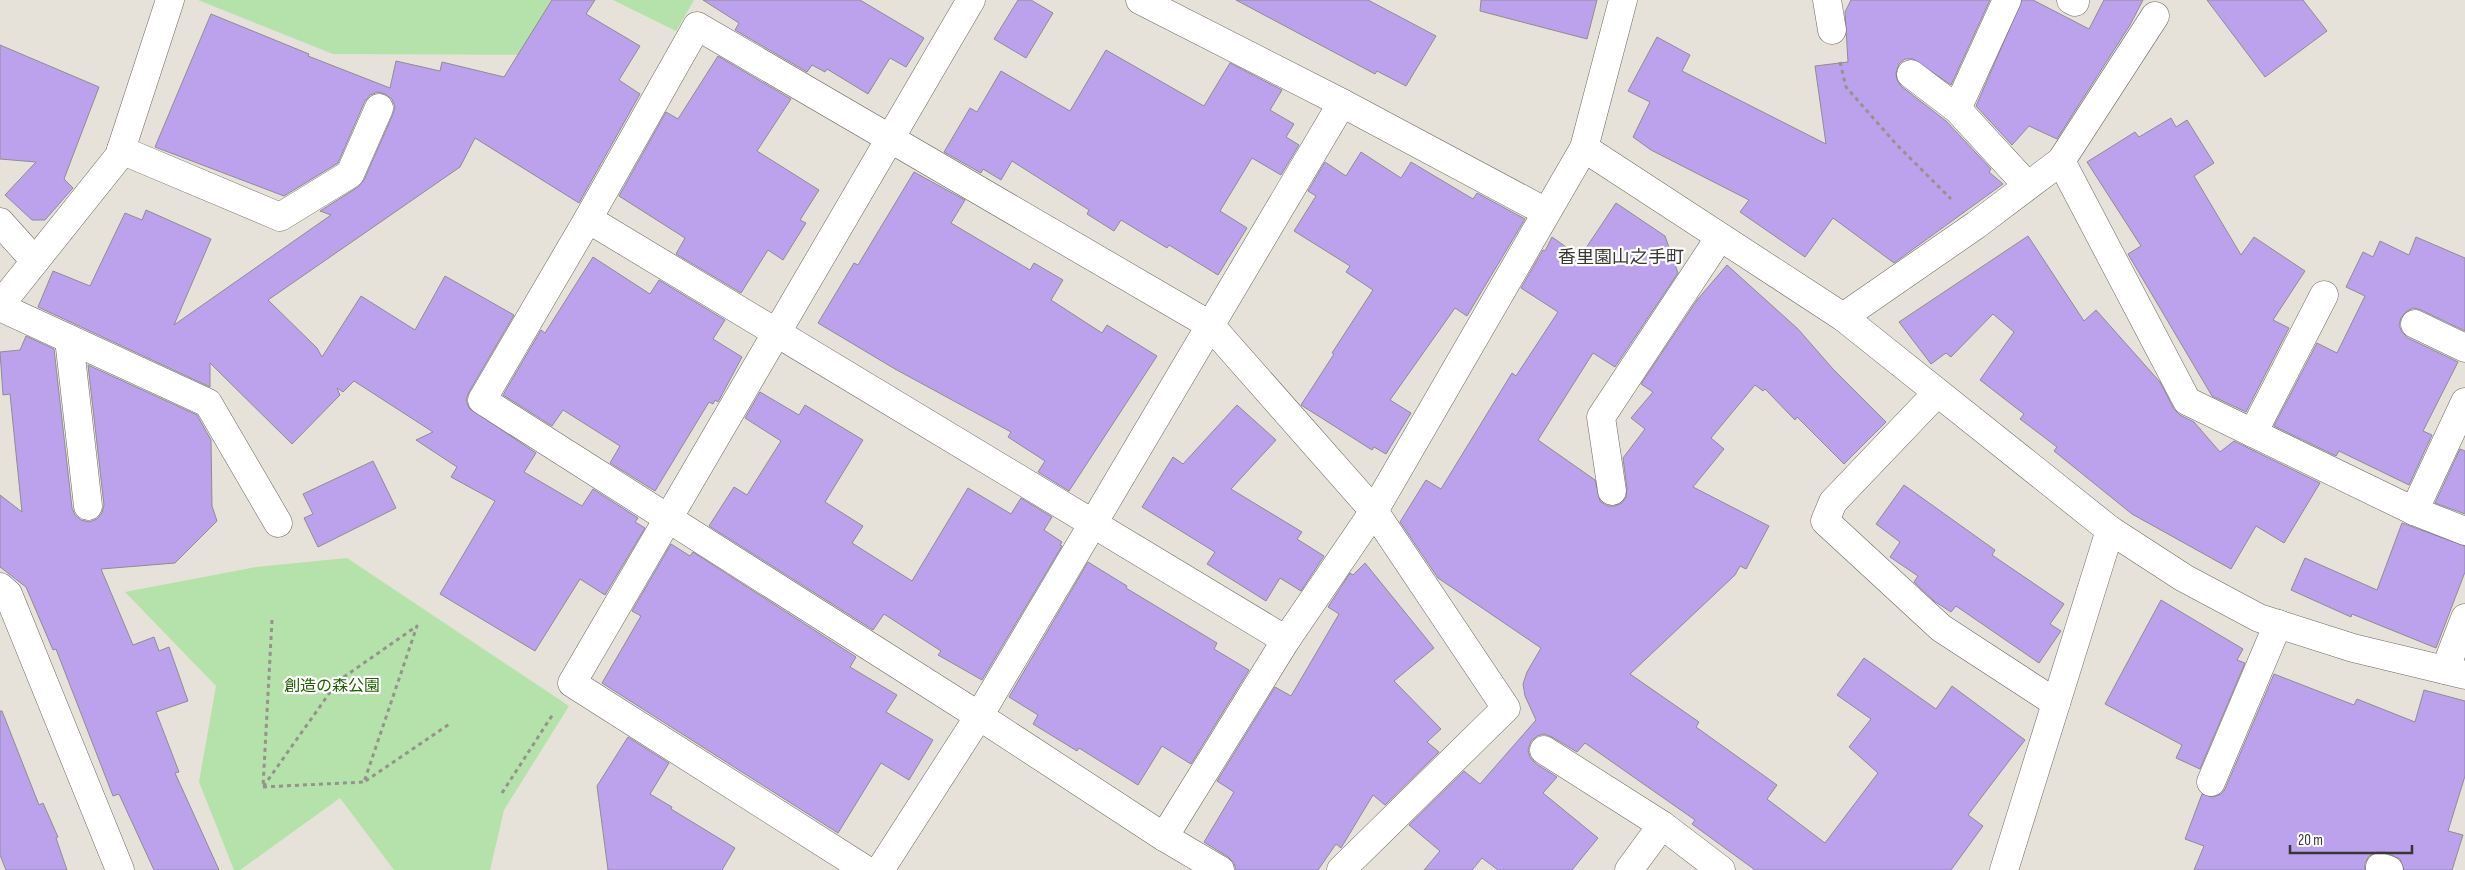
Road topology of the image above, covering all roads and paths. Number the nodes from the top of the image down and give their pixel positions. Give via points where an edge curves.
1 (170, 0) edge
2 (971, 0) edge
3 (1140, 0) edge
4 (1623, 0) edge
5 (1827, 0) edge
6 (2007, 0) edge
7 (2155, 16) dead end
8 (1832, 30) joint
9 (1911, 74) dead end
10 (1342, 103) junction
11 (379, 108) dead end
12 (1957, 109) junction
13 (891, 139) junction
14 (1584, 148) junction
15 (121, 150) junction
16 (2061, 161) junction
17 (2027, 185) junction
18 (1546, 212) junction
19 (588, 219) junction
20 (0, 222) edge
21 (1976, 225) junction
22 (1720, 237) junction
23 (35, 261) junction
24 (2324, 295) dead end
25 (0, 306) edge
26 (1842, 318) junction
27 (2415, 324) dead end
28 (1210, 325) junction
29 (777, 333) junction
30 (69, 338) junction
31 (2465, 348) edge
32 (1937, 393) junction
33 (2465, 402) edge
34 (2253, 433) junction
35 (1612, 491) dead end
36 (88, 506) dead end
37 (1374, 511) junction
38 (2414, 511) junction
39 (669, 518) junction
40 (278, 523) dead end
41 (1093, 524) junction
42 (2110, 530) junction
43 (2465, 531) edge
44 (0, 587) edge
45 (2465, 618) edge
46 (272, 620) dead end
47 (2278, 624) junction
48 (1286, 640) junction
49 (2455, 673) edge
50 (572, 684) junction
51 (2056, 703) junction
52 (979, 716) junction
53 (451, 723) dead end
54 (1544, 750) dead end
55 (364, 782) junction
56 (2211, 782) dead end
57 (264, 787) junction
58 (502, 793) dead end
59 (1662, 825) junction
60 (1164, 837) junction
61 (120, 870) edge
62 (866, 870) edge
63 (880, 870) edge
64 (1220, 870) edge
65 (1341, 870) edge
66 (1629, 870) edge
67 (1721, 870) edge
68 (2004, 870) edge

1 - 15 street
2 - 13 street
3 - 10 street
4 - 14 street
5 - 8 street
6 - 12 street
7 - 16 street
8 - 21 path via 1846,87 1896,144
9 - 12 street
10 - 18 street
10 - 28 street
11 - 15 street via 350,174 280,217
12 - 17 street
13 - 19 street via 697,26
13 - 28 street
13 - 29 street
14 - 18 street
14 - 22 street
15 - 23 street
16 - 17 street
16 - 34 street via 2187,402
17 - 21 street
18 - 37 street
19 - 29 street
19 - 39 street via 482,400
20 - 23 street
21 - 26 street
22 - 26 street
22 - 35 street via 1601,417
23 - 25 street
24 - 34 street
25 - 30 street
26 - 32 street
27 - 31 street
28 - 37 street
28 - 41 street
29 - 39 street
29 - 41 street
30 - 36 street
30 - 40 street via 208,403
32 - 42 street
32 - 51 street via 1833,502 1825,521 1941,628
33 - 38 street
34 - 38 street
37 - 48 street
37 - 65 street via 1506,708 1502,721
38 - 43 street
39 - 50 street
39 - 52 street
41 - 48 street
41 - 52 street
42 - 47 street via 2184,578 2259,618
42 - 51 street
44 - 61 street via 8,594
45 - 49 street
46 - 57 path
47 - 49 street via 2353,648
47 - 56 street
48 - 60 street
50 - 58 path
50 - 62 street
51 - 68 street
52 - 60 street
52 - 63 street
53 - 55 path
54 - 59 street
55 - 57 path
55 - 57 path via 417,626 338,681
59 - 66 street
59 - 67 street
60 - 64 street

